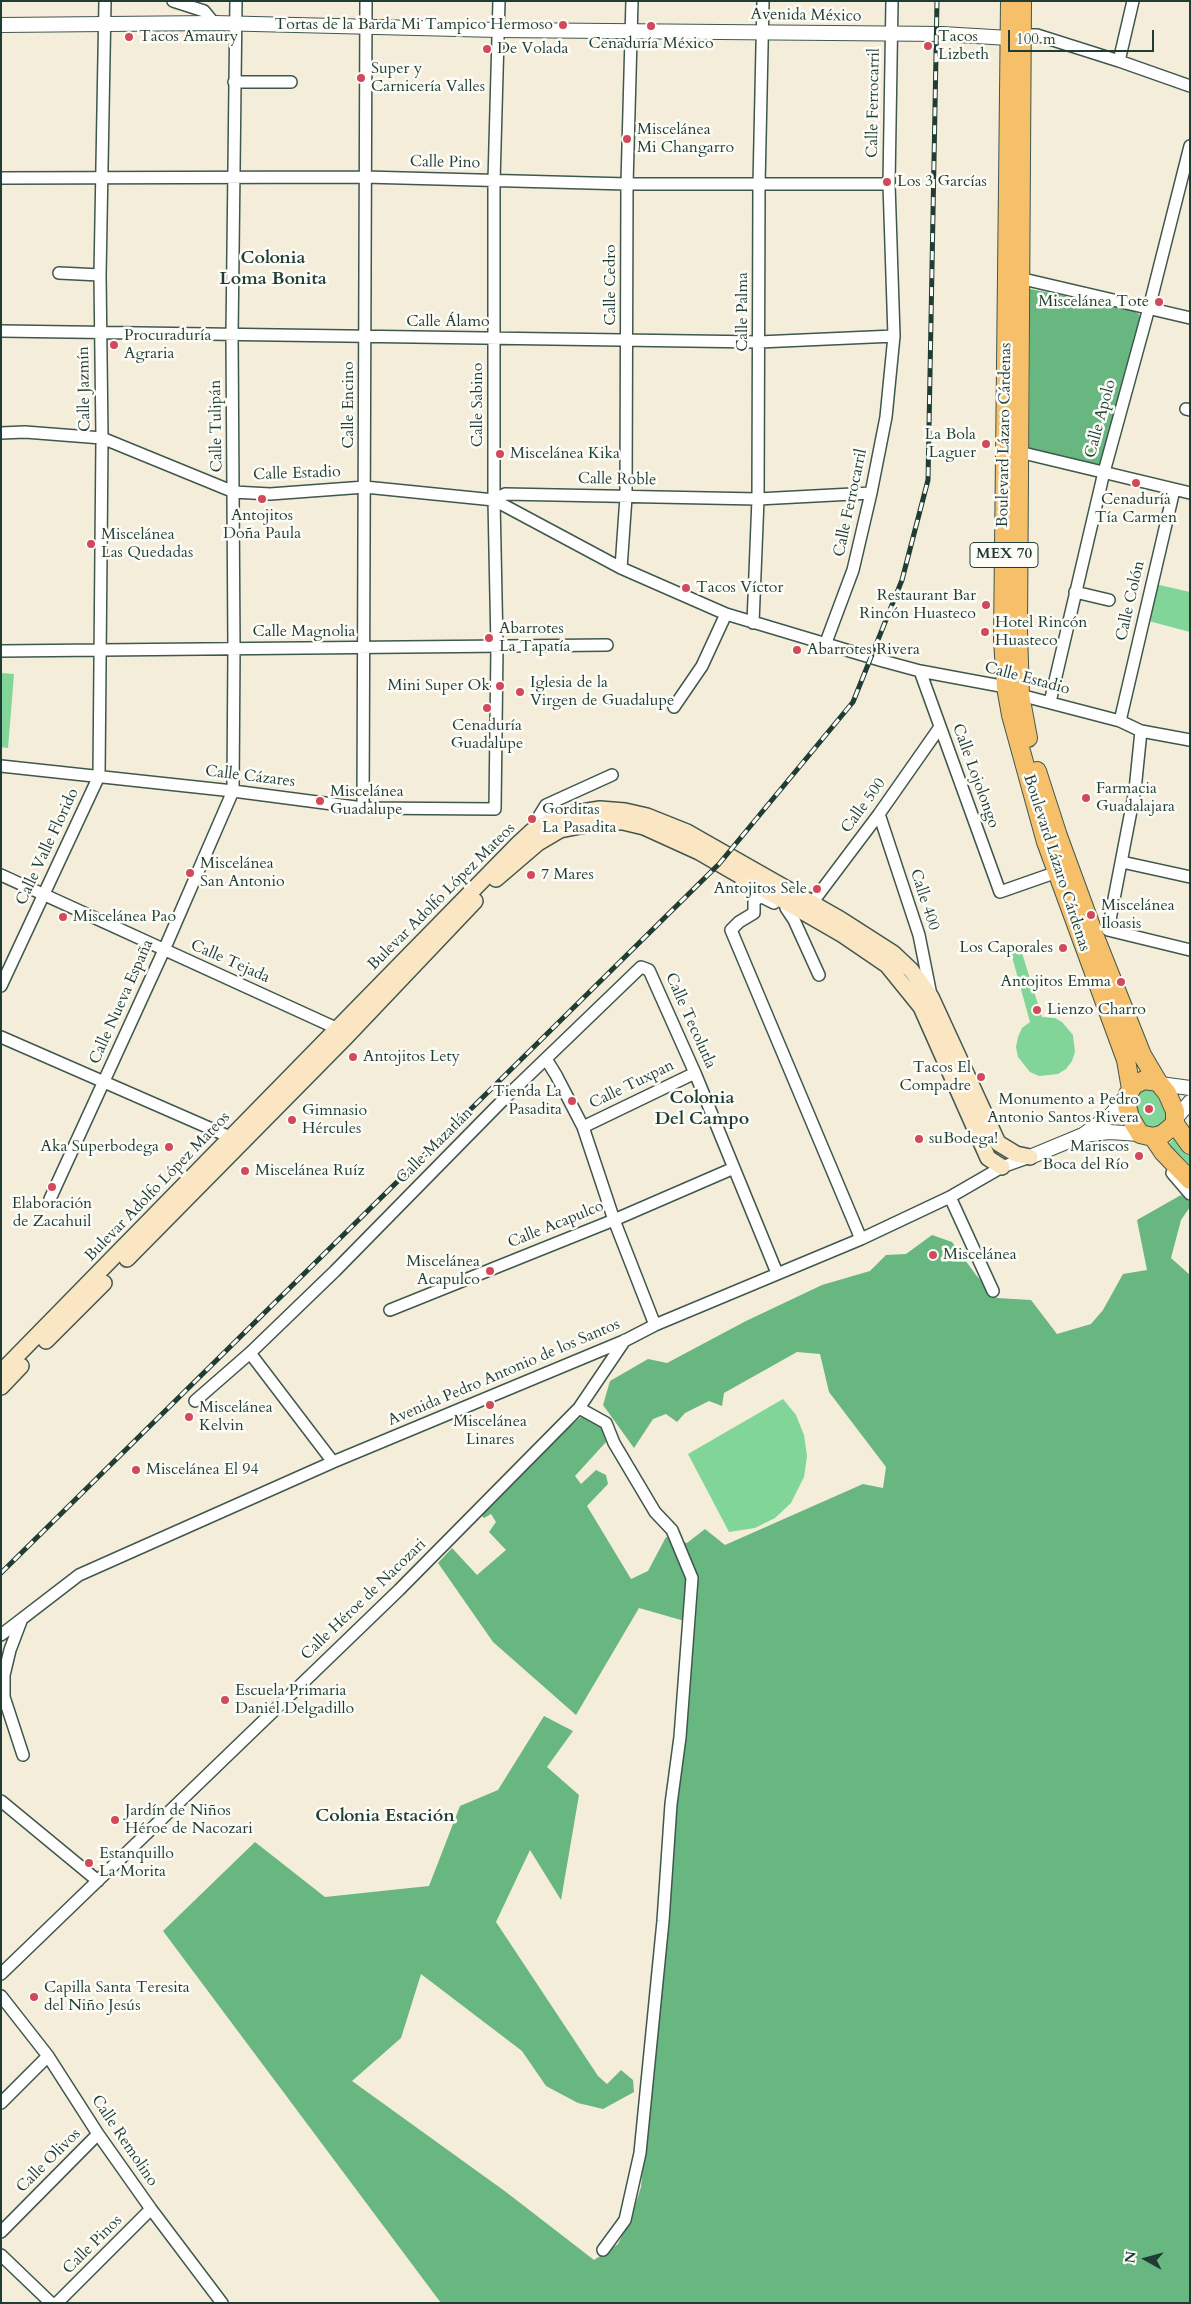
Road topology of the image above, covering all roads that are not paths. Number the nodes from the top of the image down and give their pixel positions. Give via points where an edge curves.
1 (105, 1) edge
2 (173, 1) edge
3 (236, 1) edge
4 (366, 1) edge
5 (500, 1) edge
6 (632, 1) edge
7 (763, 1) edge
8 (892, 1) edge
9 (1010, 1) edge
10 (1022, 1) edge
11 (1133, 1) edge
12 (214, 23) junction
13 (1, 24) edge
14 (236, 24) junction
15 (104, 25) junction
16 (366, 28) junction
17 (498, 30) junction
18 (631, 32) junction
19 (763, 33) junction
20 (892, 35) junction
21 (1016, 36) junction
22 (1119, 61) junction
23 (234, 82) junction
24 (291, 82) dead end
25 (1190, 86) edge
26 (1190, 146) edge
27 (101, 177) junction
28 (365, 177) junction
29 (1, 178) edge
30 (234, 179) junction
31 (494, 181) junction
32 (627, 184) junction
33 (889, 184) junction
34 (759, 185) junction
35 (59, 273) dead end
36 (100, 275) junction
37 (1020, 278) junction
38 (1149, 308) junction
39 (1190, 318) edge
40 (1, 332) edge
41 (100, 334) junction
42 (232, 335) junction
43 (894, 336) junction
44 (365, 338) junction
45 (494, 338) junction
46 (628, 340) junction
47 (759, 342) junction
48 (1, 433) edge
49 (102, 438) junction
50 (1019, 452) junction
51 (1104, 472) junction
52 (365, 487) junction
53 (1174, 490) junction
54 (234, 492) junction
55 (1190, 493) edge
56 (871, 494) junction
57 (626, 497) junction
58 (758, 499) junction
59 (494, 500) junction
60 (621, 568) junction
61 (1074, 592) junction
62 (1109, 600) dead end
63 (726, 614) junction
64 (753, 622) junction
65 (607, 645) dead end
66 (825, 645) junction
67 (497, 647) junction
68 (234, 648) junction
69 (364, 649) junction
70 (1, 651) edge
71 (100, 651) junction
72 (920, 671) junction
73 (1013, 691) junction
74 (1050, 702) junction
75 (674, 707) dead end
76 (1120, 721) junction
77 (940, 728) junction
78 (1142, 731) junction
79 (1190, 740) edge
80 (1, 766) edge
81 (612, 775) dead end
82 (99, 776) junction
83 (233, 791) junction
84 (363, 808) junction
85 (495, 809) joint
86 (879, 814) junction
87 (532, 832) junction
88 (1122, 862) junction
89 (1057, 872) junction
90 (1, 875) edge
91 (1190, 877) edge
92 (42, 894) junction
93 (812, 903) junction
94 (787, 907) junction
95 (1102, 933) junction
96 (164, 950) junction
97 (1190, 950) edge
98 (820, 975) dead end
99 (1, 986) edge
100 (931, 997) junction
101 (341, 1033) junction
102 (1, 1037) edge
103 (546, 1060) junction
104 (695, 1073) junction
105 (103, 1083) junction
106 (1159, 1083) junction
107 (1190, 1088) edge
108 (1129, 1092) junction
109 (1190, 1102) edge
110 (1180, 1122) edge
111 (583, 1127) junction
112 (1084, 1135) junction
113 (1147, 1136) junction
114 (230, 1137) junction
115 (1190, 1144) edge
116 (1030, 1157) junction
117 (1002, 1167) junction
118 (734, 1168) junction
119 (1190, 1180) edge
120 (1190, 1194) edge
121 (950, 1197) junction
122 (50, 1199) dead end
123 (614, 1220) junction
124 (861, 1239) junction
125 (777, 1273) junction
126 (993, 1291) dead end
127 (390, 1310) dead end
128 (655, 1324) junction
129 (626, 1340) junction
130 (250, 1352) junction
131 (6, 1367) edge
132 (1, 1386) edge
133 (195, 1402) dead end
134 (579, 1408) junction
135 (333, 1462) junction
136 (22, 1619) junction
137 (1, 1635) edge
138 (24, 1755) dead end
139 (1, 1801) edge
140 (98, 1881) junction
141 (1, 1974) edge
142 (1, 1996) edge
143 (48, 2056) junction
144 (1, 2103) edge
145 (98, 2134) junction
146 (151, 2210) junction
147 (1, 2232) edge
148 (603, 2250) dead end
149 (1, 2256) edge
150 (51, 2303) edge
151 (57, 2303) edge
152 (222, 2303) edge

1 - 15 street, Calle Jazmín
2 - 12 street via 204,11
3 - 14 street, Calle Tulipán
4 - 16 street, Calle Encino
5 - 17 street, Calle Sabino
6 - 18 street, Calle Cedro
7 - 19 street, Calle Palma
8 - 20 street, Calle Ferrocarril
9 - 21 main road, Boulevard Lázaro Cárdenas / MEX 70
10 - 21 main road, Boulevard Lázaro Cárdenas / MEX 70
11 - 22 street
12 - 14 street, Avenida México
12 - 15 street, Avenida México
13 - 15 street, Avenida México
14 - 16 street, Avenida México
14 - 23 street, Calle Tulipán
15 - 27 street, Calle Jazmín
16 - 17 street, Avenida México
16 - 28 street, Calle Encino
17 - 18 street, Avenida México
17 - 31 street, Calle Sabino
18 - 19 street, Avenida México
18 - 32 street, Calle Cedro
19 - 20 street, Avenida México
19 - 34 street, Calle Palma
20 - 21 street, Avenida México
20 - 33 street, Calle Ferrocarril
21 - 22 street via 1037,35
21 - 37 main road, Boulevard Lázaro Cárdenas / MEX 70
21 - 73 main road, Boulevard Lázaro Cárdenas / MEX 70 via 1003,639
22 - 25 street
23 - 24 street
23 - 30 street, Calle Tulipán
26 - 38 street, Calle Apolo
27 - 29 street, Calle Pino
27 - 30 street, Calle Pino
27 - 36 street, Calle Jazmín
28 - 30 street, Calle Pino
28 - 31 street, Calle Pino
28 - 44 street, Calle Encino
30 - 42 street, Calle Tulipán
31 - 32 street, Calle Pino
31 - 45 street, Calle Sabino
32 - 34 street, Calle Pino
32 - 46 street, Calle Cedro
33 - 34 street, Calle Pino
33 - 43 street, Calle Ferrocarril
34 - 47 street, Calle Palma
35 - 36 street
36 - 41 street, Calle Jazmín
37 - 38 street
37 - 50 main road, Boulevard Lázaro Cárdenas / MEX 70
38 - 39 street
38 - 51 street, Calle Apolo
40 - 41 street, Calle Álamo
41 - 42 street, Calle Álamo
41 - 49 street, Calle Jazmín
42 - 44 street, Calle Álamo
42 - 54 street, Calle Tulipán
43 - 47 street, Calle Álamo
43 - 56 street, Calle Ferrocarril via 886,417
44 - 45 street, Calle Álamo
44 - 52 street, Calle Encino
45 - 46 street, Calle Álamo
45 - 59 street, Calle Sabino
46 - 47 street, Calle Álamo
46 - 57 street, Calle Cedro
47 - 58 street, Calle Palma
48 - 49 street, Calle Estadio
49 - 54 street, Calle Estadio
49 - 71 street, Calle Jazmín
50 - 51 street
50 - 73 main road, Boulevard Lázaro Cárdenas / MEX 70 via 1018,631
51 - 53 street
51 - 61 street, Calle Apolo
52 - 54 street, Calle Estadio via 270,494
52 - 59 street, Calle Roble
52 - 69 street, Calle Encino
53 - 55 street
53 - 76 street, Calle Colón
54 - 68 street, Calle Tulipán
56 - 58 street, Calle Roble
56 - 66 street, Calle Ferrocarril via 852,570
57 - 58 street, Calle Roble
57 - 59 street, Calle Roble via 505,494
57 - 60 street, Calle Cedro
58 - 64 street, Calle Palma
59 - 60 street
59 - 67 street, Calle Sabino
60 - 63 street
61 - 62 street
61 - 74 street, Calle Apolo
63 - 64 street
63 - 75 street via 702,666
64 - 66 street
65 - 67 street, Calle Magnolia
66 - 72 street, Calle Estadio
67 - 69 street, Calle Magnolia
67 - 85 street, Calle Sabino
68 - 69 street, Calle Magnolia
68 - 71 street, Calle Magnolia
68 - 83 street, Calle Tulipán
69 - 84 street, Calle Encino
70 - 71 street, Calle Magnolia
71 - 82 street, Calle Jazmín
72 - 73 street, Calle Estadio
72 - 77 street, Calle Lojolongo
73 - 74 street, Calle Estadio
73 - 89 main road, Boulevard Lázaro Cárdenas / MEX 70 via 1011,715 1026,776
73 - 95 main road, Boulevard Lázaro Cárdenas / MEX 70 via 1058,836
74 - 76 street, Calle Estadio
76 - 78 street, Calle Estadio
77 - 86 street, Calle 500
77 - 89 street, Calle Lojolongo via 1000,892
78 - 79 street, Calle Estadio
78 - 88 street
80 - 82 street, Calle Cázares
81 - 87 street via 546,805
82 - 83 street, Calle Cázares
82 - 92 street, Calle Valle Florido
83 - 84 street, Calle Cázares
83 - 96 street, Calle Nueva España
84 - 85 street, Calle Cázares
86 - 93 street, Calle 500
86 - 100 street, Calle 400 via 919,935
87 - 93 main road, Bulevar Adolfo López Mateos via 548,822 575,813 625,810 695,837
87 - 101 main road, Bulevar Adolfo López Mateos via 476,885
88 - 91 street
88 - 95 street
89 - 108 main road, Boulevard Lázaro Cárdenas / MEX 70 via 1126,1060
90 - 92 street, Calle Tejada
92 - 96 street, Calle Tejada
92 - 99 street, Calle Valle Florido
93 - 100 main road, Bulevar Adolfo López Mateos via 893,953 911,970
94 - 98 street
94 - 101 main road, Bulevar Adolfo López Mateos via 699,852 644,827 623,822 601,822 560,830 538,843 490,886
94 - 117 main road, Bulevar Adolfo López Mateos via 843,935 887,965 906,986 921,1008 988,1158
94 - 124 street via 760,896 754,902 754,914 731,930
95 - 97 street
95 - 106 main road, Boulevard Lázaro Cárdenas / MEX 70 via 1142,1055
96 - 101 street, Calle Tejada
96 - 105 street, Calle Nueva España
100 - 116 main road, Bulevar Adolfo López Mateos via 998,1143 1016,1154
101 - 114 main road, Bulevar Adolfo López Mateos
101 - 131 main road, Bulevar Adolfo López Mateos
102 - 105 street
103 - 104 street, Calle Tecolutla via 641,967 649,970
103 - 111 street
103 - 130 street, Calle Mazatlán
104 - 111 street, Calle Tuxpan
104 - 118 street, Calle Tecolutla
105 - 114 street
105 - 122 street, Calle Nueva España
106 - 107 street
106 - 108 main road via 1144,1080
106 - 110 main road, MEX 70
108 - 112 street via 1111,1115
108 - 113 main road, MEX 70 via 1126,1100 1130,1117
109 - 110 street
110 - 113 main road via 1163,1134
110 - 115 main road, MEX 70
111 - 123 street
112 - 113 street via 1108,1132
112 - 116 street
113 - 119 main road, MEX 70
113 - 120 street
114 - 131 main road, Bulevar Adolfo López Mateos
116 - 117 street, Avenida Pedro Antonio de los Santos
117 - 121 street, Avenida Pedro Antonio de los Santos
118 - 123 street, Calle Acapulco
118 - 125 street, Calle Tecolutla
121 - 124 street, Avenida Pedro Antonio de los Santos
121 - 126 street
123 - 127 street, Calle Acapulco
123 - 128 street
124 - 125 street, Avenida Pedro Antonio de los Santos
125 - 128 street, Avenida Pedro Antonio de los Santos
128 - 129 street, Avenida Pedro Antonio de los Santos
129 - 134 street, Calle Héroe de Nacozari
129 - 135 street, Avenida Pedro Antonio de los Santos
130 - 133 street
130 - 135 street
131 - 132 main road, Bulevar Adolfo López Mateos
134 - 140 street, Calle Héroe de Nacozari via 399,1590
134 - 148 street via 606,1423 614,1443 655,1512 672,1530 692,1578 640,2153 625,2220
135 - 136 street, Avenida Pedro Antonio de los Santos via 79,1574
136 - 137 street, Avenida Pedro Antonio de los Santos
136 - 138 street via 4,1675 4,1697
139 - 140 street
140 - 141 street, Calle Héroe de Nacozari
142 - 143 street, Calle Remolino
143 - 144 street
143 - 145 street, Calle Remolino
145 - 146 street, Calle Remolino
145 - 147 street, Calle Olivos
146 - 151 street, Calle Pinos
146 - 152 street, Calle Remolino
149 - 150 street

